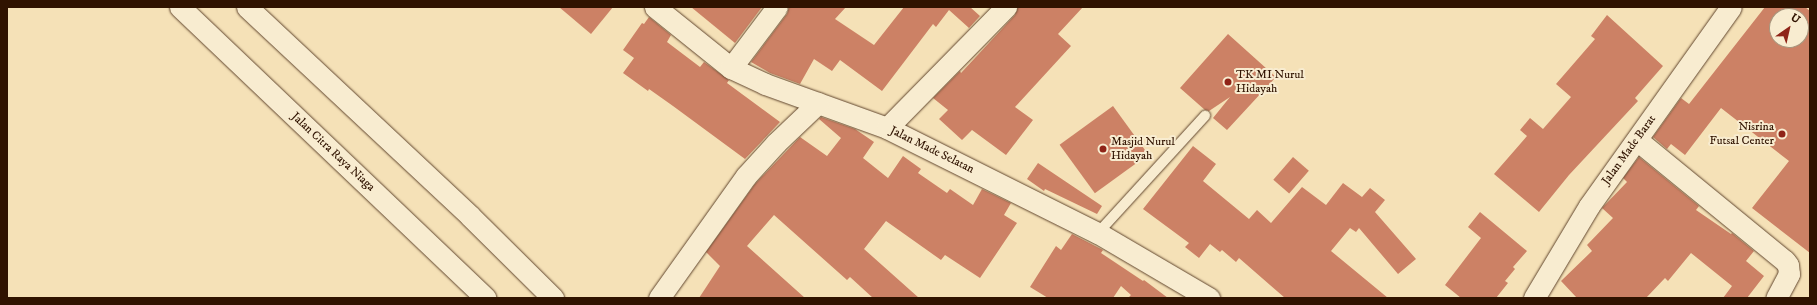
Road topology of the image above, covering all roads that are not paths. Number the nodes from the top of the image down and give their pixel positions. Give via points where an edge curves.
1 (180, 7) edge
2 (247, 7) edge
3 (655, 7) edge
4 (777, 7) edge
5 (1006, 7) edge
6 (1731, 7) edge
7 (731, 68) junction
8 (818, 103) junction
9 (1205, 116) dead end
10 (887, 128) junction
11 (1637, 140) junction
12 (1098, 233) junction
13 (486, 298) edge
14 (553, 298) edge
15 (659, 298) edge
16 (1209, 298) edge
17 (1534, 298) edge
18 (1776, 298) edge

1 - 13 street, Jalan Citra Raya Niaga
2 - 14 street via 470,216
3 - 7 street, Jalan Made Selatan
4 - 7 street
5 - 10 street
6 - 11 street, Jalan Made Barat
7 - 8 street, Jalan Made Selatan
8 - 10 street, Jalan Made Selatan
8 - 15 street via 746,176
9 - 12 lane
10 - 12 street, Jalan Made Selatan
11 - 17 street, Jalan Made Barat via 1589,206
11 - 18 street via 1785,261 1790,269 1789,274
12 - 16 street, Jalan Made Selatan

